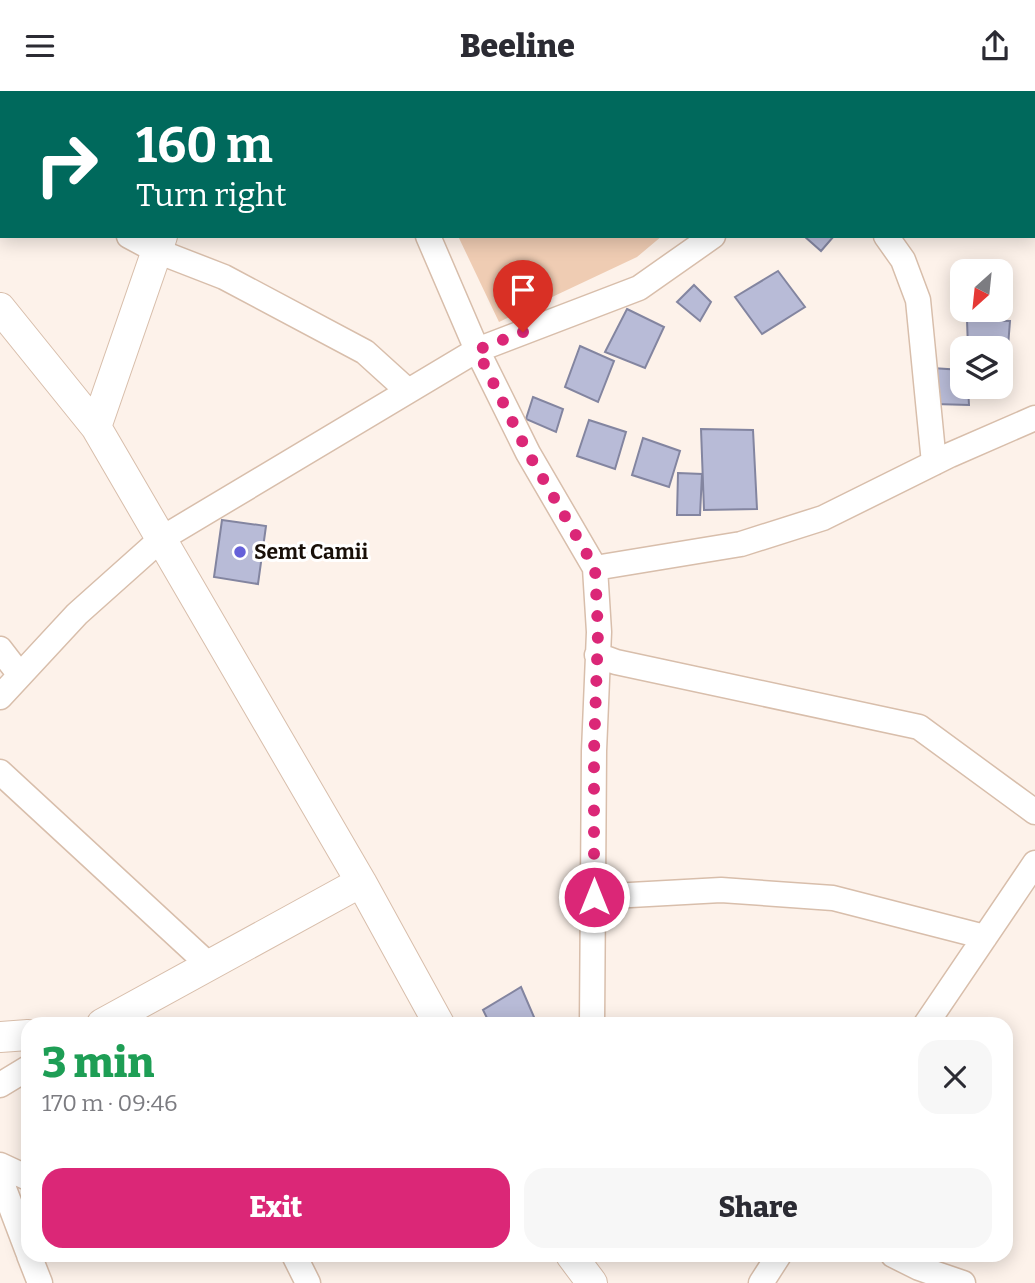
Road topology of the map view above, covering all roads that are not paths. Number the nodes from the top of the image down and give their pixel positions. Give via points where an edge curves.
1 (137, 238) edge
2 (429, 238) edge
3 (710, 238) edge
4 (887, 238) edge
5 (160, 244) edge
6 (0, 308) edge
7 (477, 350) junction
8 (408, 391) junction
9 (1035, 418) edge
10 (96, 427) junction
11 (934, 463) junction
12 (161, 539) junction
13 (595, 568) junction
14 (0, 649) edge
15 (597, 655) junction
16 (20, 675) junction
17 (0, 697) edge
18 (0, 772) edge
19 (1035, 812) edge
20 (1035, 863) edge
21 (360, 882) junction
22 (594, 897) junction
23 (985, 937) junction
24 (209, 965) junction
25 (115, 1017) edge
26 (435, 1017) edge
27 (592, 1017) edge
28 (931, 1017) edge
29 (21, 1036) edge
30 (0, 1037) edge
31 (21, 1072) edge
32 (0, 1086) edge
33 (0, 1164) edge
34 (21, 1174) edge
35 (0, 1178) edge
36 (21, 1232) edge
37 (32, 1262) edge
38 (298, 1262) edge
39 (564, 1262) edge
40 (576, 1262) edge
41 (774, 1262) edge
42 (907, 1262) edge
43 (40, 1283) edge
44 (308, 1283) edge
45 (572, 1283) edge
46 (592, 1283) edge
47 (761, 1283) edge
48 (963, 1283) edge

1 - 5 street
2 - 7 street
3 - 7 street via 639,288
4 - 11 street via 903,260 918,300
5 - 8 street via 365,352
5 - 10 street
6 - 10 street
7 - 8 street
7 - 13 street via 528,453
8 - 12 street
9 - 11 street
10 - 12 street
11 - 13 street via 823,517 741,544
12 - 16 street via 77,614
12 - 21 street
13 - 15 street
14 - 16 street
15 - 19 street via 919,727
15 - 22 street
16 - 17 street
18 - 24 street
20 - 23 street
21 - 24 street
21 - 26 street
22 - 23 street via 721,890 833,898
22 - 27 street
23 - 28 street
24 - 25 street
29 - 30 street
31 - 32 street
33 - 34 street
35 - 36 street
37 - 43 street
38 - 44 street
39 - 45 street
40 - 46 street
41 - 47 street
42 - 48 street

